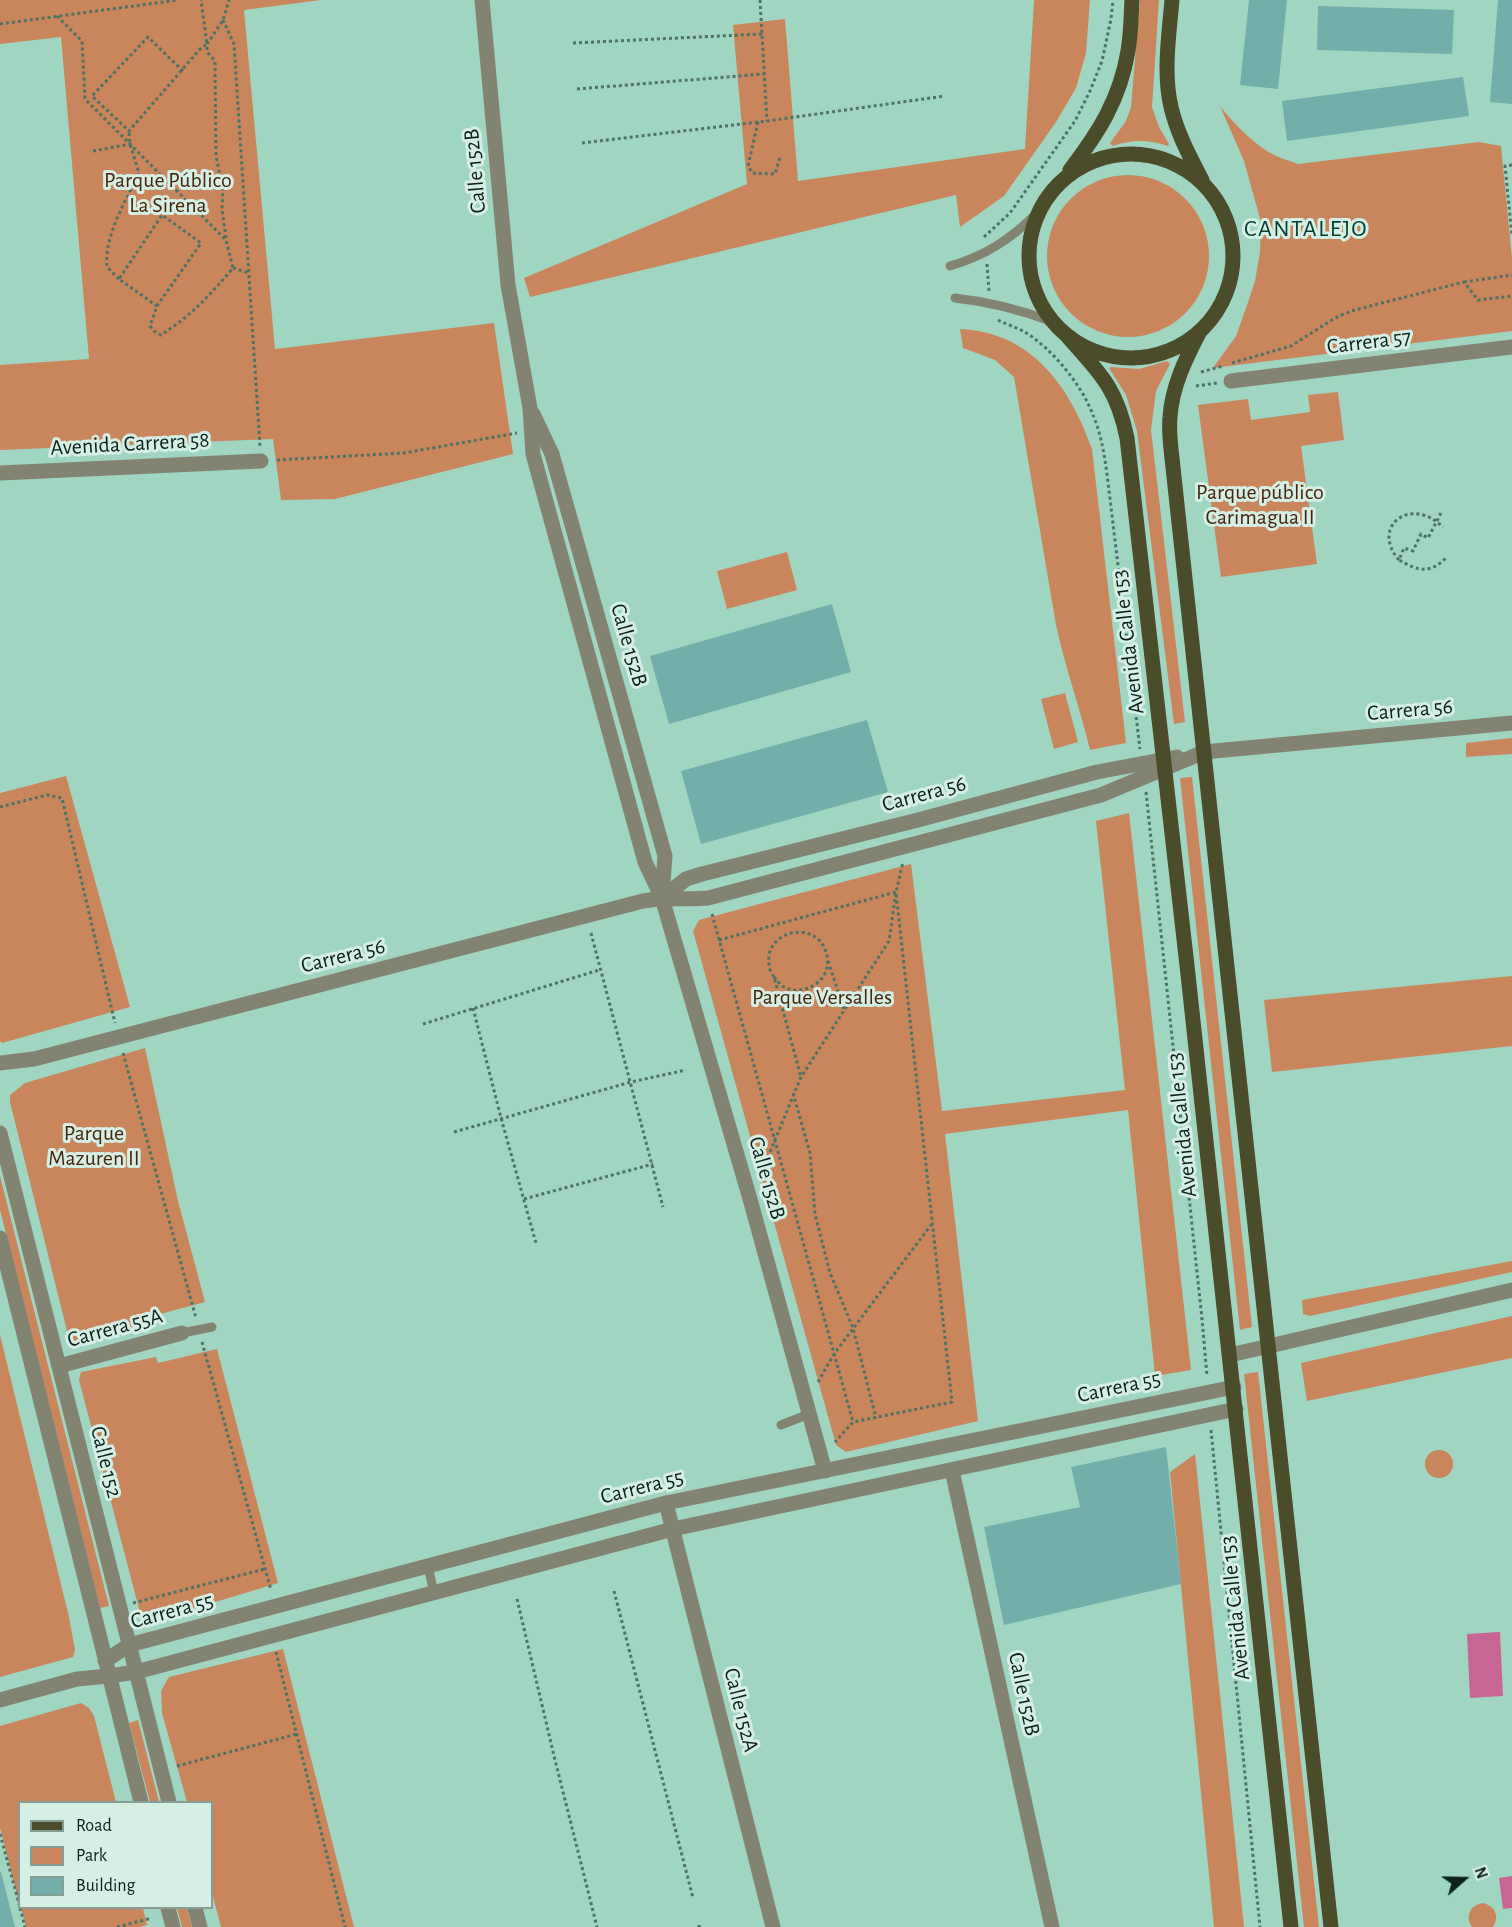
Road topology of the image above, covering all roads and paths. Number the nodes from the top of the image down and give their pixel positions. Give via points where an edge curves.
1 (178, 0) edge
2 (201, 0) edge
3 (229, 0) edge
4 (482, 0) edge
5 (760, 0) edge
6 (1113, 0) edge
7 (1132, 0) edge
8 (1172, 0) edge
9 (57, 16) junction
10 (223, 20) junction
11 (0, 24) edge
12 (762, 34) junction
13 (573, 43) dead end
14 (207, 44) junction
15 (183, 71) junction
16 (764, 74) junction
17 (577, 89) dead end
18 (92, 96) junction
19 (945, 96) dead end
20 (85, 99) junction
21 (767, 121) junction
22 (758, 122) junction
23 (129, 131) junction
24 (582, 143) dead end
25 (130, 144) junction
26 (93, 151) dead end
27 (780, 157) dead end
28 (1512, 165) edge
29 (1063, 179) junction
30 (1205, 186) junction
31 (1037, 213) junction
32 (984, 236) dead end
33 (1512, 236) edge
34 (226, 240) junction
35 (986, 262) dead end
36 (950, 266) dead end
37 (232, 268) junction
38 (249, 273) junction
39 (1512, 275) edge
40 (119, 279) junction
41 (1464, 282) junction
42 (989, 288) dead end
43 (1512, 296) edge
44 (955, 298) dead end
45 (157, 306) junction
46 (992, 317) dead end
47 (1053, 322) junction
48 (1198, 333) junction
49 (1068, 337) junction
50 (1512, 347) edge
51 (1201, 372) dead end
52 (1231, 381) joint
53 (1196, 386) dead end
54 (530, 408) junction
55 (531, 431) junction
56 (261, 461) junction
57 (0, 473) edge
58 (1441, 513) dead end
59 (1437, 521) junction
60 (1443, 527) dead end
61 (1446, 558) dead end
62 (1399, 560) junction
63 (1512, 723) edge
64 (1140, 749) dead end
65 (1204, 752) junction
66 (1165, 764) junction
67 (1146, 798) dead end
68 (0, 807) edge
69 (907, 846) junction
70 (896, 892) junction
71 (662, 898) junction
72 (708, 898) junction
73 (591, 933) dead end
74 (719, 939) junction
75 (828, 959) junction
76 (599, 970) junction
77 (774, 977) junction
78 (473, 1008) junction
79 (844, 1010) junction
80 (423, 1024) dead end
81 (119, 1036) junction
82 (34, 1059) junction
83 (0, 1063) edge
84 (686, 1070) dead end
85 (0, 1074) edge
86 (801, 1077) junction
87 (631, 1082) junction
88 (793, 1093) junction
89 (501, 1118) junction
90 (454, 1132) dead end
91 (0, 1133) edge
92 (775, 1140) junction
93 (653, 1164) junction
94 (524, 1199) junction
95 (750, 1199) junction
96 (663, 1207) dead end
97 (932, 1223) junction
98 (0, 1238) edge
99 (536, 1243) dead end
100 (1512, 1290) edge
101 (1202, 1319) dead end
102 (212, 1327) dead end
103 (854, 1328) junction
104 (199, 1330) junction
105 (182, 1333) joint
106 (1268, 1347) junction
107 (834, 1354) junction
108 (1230, 1355) junction
109 (59, 1366) junction
110 (1234, 1386) junction
111 (1152, 1403) junction
112 (808, 1408) junction
113 (1236, 1409) junction
114 (876, 1418) junction
115 (854, 1422) junction
116 (781, 1425) dead end
117 (1157, 1426) junction
118 (1213, 1447) dead end
119 (823, 1464) junction
120 (952, 1470) junction
121 (666, 1503) junction
122 (673, 1529) junction
123 (428, 1566) junction
124 (265, 1569) junction
125 (614, 1591) dead end
126 (434, 1593) junction
127 (517, 1599) dead end
128 (132, 1603) dead end
129 (275, 1607) junction
130 (272, 1636) junction
131 (129, 1646) junction
132 (107, 1668) junction
133 (136, 1672) junction
134 (0, 1700) edge
135 (297, 1734) junction
136 (171, 1768) dead end
137 (140, 1801) edge
138 (168, 1801) edge
139 (0, 1834) edge
140 (693, 1898) dead end
141 (18, 1900) edge
142 (20, 1909) edge
143 (168, 1909) edge
144 (195, 1909) edge
145 (152, 1918) dead end
146 (597, 1926) edge
147 (25, 1927) edge
148 (117, 1927) edge
149 (173, 1927) edge
150 (200, 1927) edge
151 (345, 1927) edge
152 (773, 1927) edge
153 (1052, 1927) edge
154 (1260, 1927) edge
155 (1291, 1927) edge
156 (1331, 1927) edge

1 - 9 path
2 - 14 path
3 - 10 path
4 - 54 street, Calle 152B via 508,285
5 - 12 path
6 - 32 path via 1102,61 1075,121 1010,213
7 - 29 main road via 1129,49 1118,92 1093,139
8 - 30 main road via 1167,68 1171,108
9 - 11 path
9 - 20 path via 82,41
10 - 14 path
10 - 38 path via 234,44
12 - 13 path
12 - 16 path
14 - 15 path
14 - 34 path via 207,52 215,62 216,156 223,189
15 - 18 path via 148,37
15 - 23 path
16 - 17 path
16 - 21 path
18 - 20 path
18 - 23 path
19 - 21 path
20 - 25 path
21 - 22 path
22 - 24 path
22 - 27 path via 750,171 774,174
23 - 25 path
25 - 26 path
25 - 34 path
25 - 40 path via 139,173 113,229 106,259 107,267
28 - 33 path via 1505,166
29 - 30 main road via 1102,158 1146,154 1168,160
29 - 31 main road
30 - 48 main road via 1224,213 1233,261 1229,285 1219,308
31 - 36 lane via 986,254
31 - 47 main road via 1030,235 1032,281
34 - 37 path
35 - 42 path
37 - 38 path
37 - 45 path via 184,320 161,335 150,326
38 - 56 path
39 - 41 path
40 - 45 path
40 - 45 path via 162,215 201,243
41 - 43 path via 1478,300
41 - 51 path via 1351,311 1291,346
44 - 47 lane via 1002,304
46 - 64 path via 1023,331 1045,347 1078,386 1093,414 1103,446
47 - 49 main road
48 - 49 main road via 1170,351 1135,358 1100,354
48 - 65 main road via 1177,380 1170,417
49 - 66 main road, Avenida Calle 153 via 1109,385 1123,418
50 - 52 street, Carrera 57
52 - 53 path
54 - 55 street, Calle 152B
54 - 71 street, Calle 152B via 552,454 665,856
55 - 56 path via 404,453
55 - 71 street, Calle 152B via 533,454 645,862
56 - 57 street, Avenida Carrera 58
58 - 59 path
59 - 60 path
59 - 62 path via 1428,538 1421,534 1413,551 1404,548
59 - 62 path via 1419,512 1400,517 1393,524 1389,543
61 - 62 path via 1433,568 1422,569
63 - 65 street, Carrera 56
65 - 66 street, Carrera 56
65 - 106 main road
66 - 69 street, Carrera 56 via 1101,795
66 - 71 street, Carrera 56 via 1097,772 702,874 686,879
66 - 108 main road, Avenida Calle 153
67 - 101 path
68 - 81 path via 47,795 62,798
69 - 70 path
69 - 72 street, Carrera 56
70 - 74 path
70 - 79 path via 890,941
70 - 97 path
71 - 72 street, Carrera 56
71 - 81 street, Carrera 56
71 - 95 street, Calle 152B
72 - 74 path
73 - 76 path
74 - 92 path
75 - 77 path via 820,981 810,988 784,987
75 - 77 path via 824,945 814,935 786,933 770,952 769,965
75 - 79 path
76 - 78 path
76 - 87 path
77 - 86 path
78 - 80 path
78 - 89 path
79 - 86 path
81 - 82 street, Carrera 56
81 - 104 path
82 - 83 street, Carrera 56
82 - 85 street, Carrera 56
84 - 87 path
86 - 88 path
87 - 89 path
87 - 93 path
88 - 92 path
88 - 103 path via 810,1153 815,1214 827,1263
89 - 90 path
89 - 94 path
91 - 109 street, Calle 152
92 - 95 path
92 - 107 path
93 - 94 path
93 - 96 path
94 - 99 path
95 - 112 street, Calle 152B
97 - 103 path
97 - 114 path via 952,1402
98 - 132 street
100 - 106 street
102 - 104 lane
103 - 107 path
103 - 114 path
104 - 105 lane
104 - 124 path
105 - 109 street, Carrera 55A
106 - 108 street
106 - 156 main road
107 - 112 path
107 - 115 path
108 - 110 main road, Avenida Calle 153
109 - 131 street, Calle 152
110 - 111 street, Carrera 55
110 - 113 main road, Avenida Calle 153
111 - 117 street
111 - 119 street, Carrera 55
112 - 116 lane
112 - 119 street, Calle 152B
113 - 117 street, Carrera 55
113 - 155 main road, Avenida Calle 153
114 - 115 path
115 - 119 path
117 - 120 street, Carrera 55
118 - 154 path
119 - 121 street, Carrera 55
120 - 122 street, Carrera 55
120 - 153 street, Calle 152B
121 - 122 street, Calle 152A
121 - 123 street, Carrera 55
122 - 126 street, Carrera 55
122 - 152 street, Calle 152A
123 - 126 lane
123 - 129 street, Carrera 55
124 - 128 path
124 - 129 path
125 - 140 path
126 - 130 street, Carrera 55
127 - 146 path
129 - 131 street, Carrera 55
130 - 133 street, Carrera 55
130 - 135 path
131 - 132 street, Carrera 55
131 - 133 street, Calle 152
132 - 133 street, Carrera 55
132 - 134 street, Carrera 55
132 - 137 street
133 - 138 street, Calle 152
135 - 136 path
135 - 151 path
139 - 141 path
142 - 147 path
143 - 149 street
144 - 150 street
145 - 148 path

